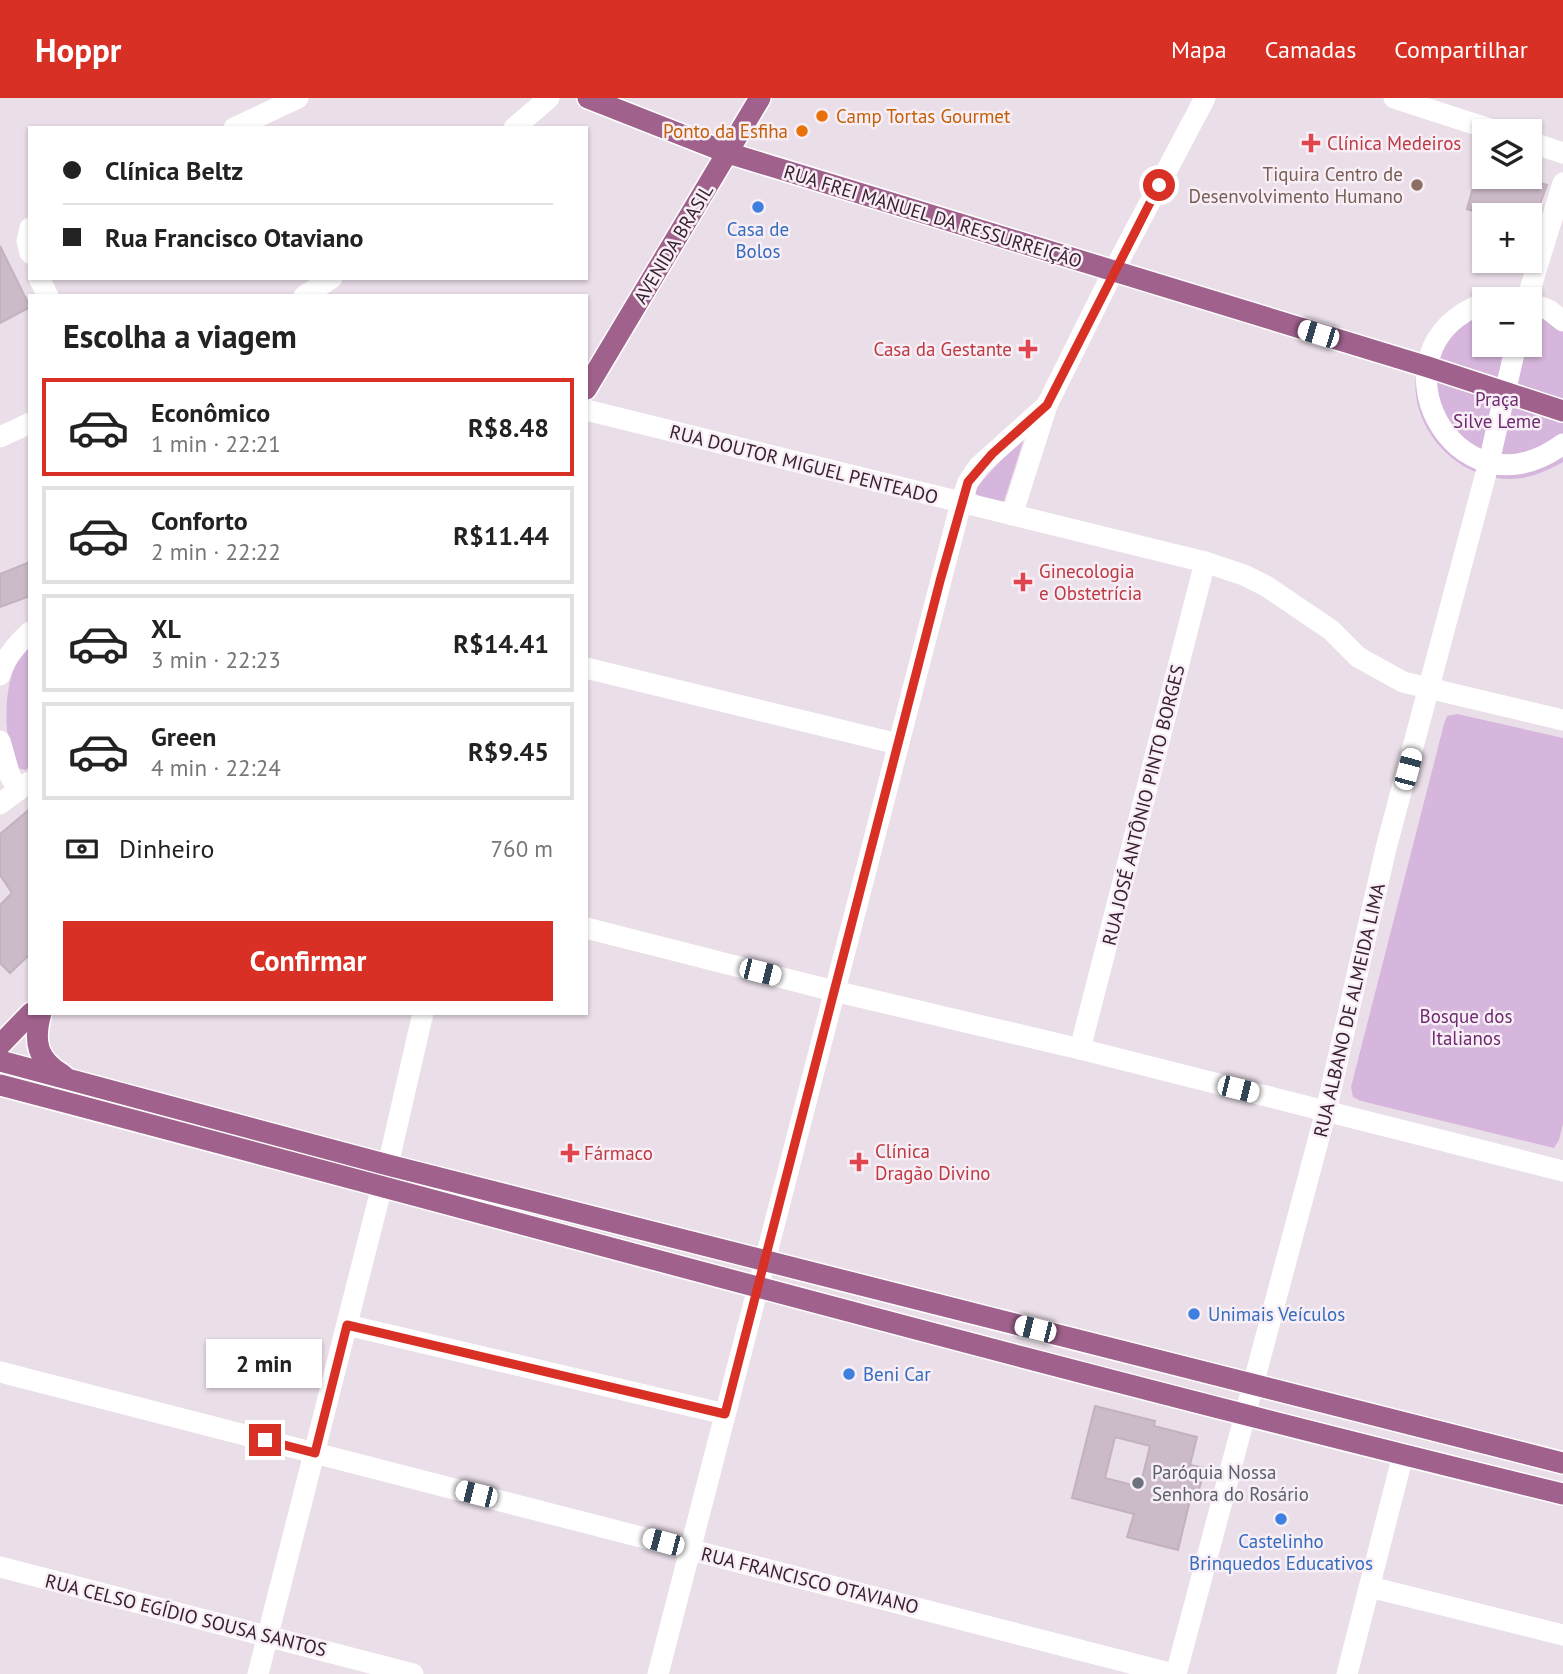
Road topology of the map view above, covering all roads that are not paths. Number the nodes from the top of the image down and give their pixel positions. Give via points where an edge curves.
1 (298, 98) edge
2 (550, 98) edge
3 (588, 98) edge
4 (760, 98) edge
5 (1205, 98) edge
6 (1394, 98) edge
7 (1472, 123) edge
8 (238, 126) edge
9 (516, 126) edge
10 (1542, 146) edge
11 (728, 153) junction
12 (1563, 153) edge
13 (1563, 183) edge
14 (1113, 272) junction
15 (329, 280) edge
16 (1532, 287) edge
17 (307, 294) edge
18 (1542, 307) edge
19 (1472, 308) edge
20 (1563, 321) edge
21 (1513, 357) edge
22 (1428, 367) junction
23 (588, 386) edge
24 (1505, 392) junction
25 (1047, 405) junction
26 (588, 410) edge
27 (1563, 411) edge
28 (28, 424) edge
29 (0, 436) edge
30 (1563, 444) edge
31 (1489, 462) junction
32 (961, 503) junction
33 (1012, 515) junction
34 (1205, 562) junction
35 (28, 634) edge
36 (588, 668) edge
37 (0, 675) edge
38 (1429, 690) junction
39 (1563, 720) edge
40 (0, 741) edge
41 (898, 744) junction
42 (25, 786) edge
43 (0, 804) edge
44 (588, 929) edge
45 (834, 991) junction
46 (29, 1015) edge
47 (40, 1015) edge
48 (423, 1015) edge
49 (0, 1045) edge
50 (1080, 1049) junction
51 (0, 1061) edge
52 (74, 1082) junction
53 (0, 1085) edge
54 (1326, 1111) junction
55 (388, 1165) junction
56 (1563, 1171) edge
57 (382, 1186) junction
58 (765, 1261) junction
59 (757, 1288) junction
60 (347, 1325) junction
61 (0, 1373) edge
62 (1252, 1384) junction
63 (725, 1414) junction
64 (1245, 1414) junction
65 (315, 1453) junction
66 (1403, 1455) junction
67 (1563, 1463) edge
68 (1563, 1494) edge
69 (690, 1549) junction
70 (0, 1567) edge
71 (1370, 1587) junction
72 (1563, 1635) edge
73 (267, 1636) junction
74 (258, 1674) edge
75 (413, 1674) edge
76 (658, 1674) edge
77 (1175, 1674) edge
78 (1347, 1674) edge

1 - 8 street
2 - 9 street
3 - 11 main road, RUA FREI MANUEL DA RESSURREIÇÃO
4 - 11 main road, AVENIDA BRASIL
5 - 14 street
6 - 7 street
10 - 12 street
11 - 14 main road, RUA FREI MANUEL DA RESSURREIÇÃO
11 - 23 main road, AVENIDA BRASIL
13 - 16 street
14 - 22 main road, RUA FREI MANUEL DA RESSURREIÇÃO
14 - 25 street
15 - 17 street
18 - 20 street
19 - 22 street via 1443,332
21 - 24 street, RUA ALBANO DE ALMEIDA LIMA
22 - 24 main road, RUA FREI MANUEL DA RESSURREIÇÃO
22 - 31 street via 1428,398 1440,427 1453,443
24 - 27 main road, RUA FREI MANUEL DA RESSURREIÇÃO
24 - 31 street, RUA ALBANO DE ALMEIDA LIMA
25 - 32 street via 979,466
25 - 33 street
26 - 32 street, RUA DOUTOR MIGUEL PENTEADO
28 - 29 street
30 - 31 street via 1529,462
31 - 38 street, RUA ALBANO DE ALMEIDA LIMA
32 - 33 street, RUA DOUTOR MIGUEL PENTEADO
32 - 41 street
33 - 34 street, RUA DOUTOR MIGUEL PENTEADO
34 - 38 street, RUA DOUTOR MIGUEL PENTEADO via 1266,586 1331,630 1377,670
34 - 50 street, RUA JOSÉ ANTÔNIO PINTO BORGES
35 - 37 street
36 - 41 street
38 - 39 street, RUA DOUTOR MIGUEL PENTEADO
38 - 54 street, RUA ALBANO DE ALMEIDA LIMA via 1386,848
40 - 42 street via 10,776
41 - 45 street
42 - 43 street
44 - 45 street
45 - 50 street
45 - 58 street
46 - 49 main road
47 - 52 main road via 39,1051 50,1068
48 - 55 street
50 - 54 street
51 - 52 main road
52 - 55 main road
53 - 57 main road
54 - 56 street
54 - 62 street, RUA ALBANO DE ALMEIDA LIMA
55 - 58 main road
57 - 59 main road
57 - 60 street
58 - 59 street
58 - 62 main road
59 - 63 street
59 - 64 main road
60 - 63 street
60 - 65 street
61 - 65 street, RUA FRANCISCO OTAVIANO
62 - 64 street, RUA ALBANO DE ALMEIDA LIMA
62 - 67 main road
63 - 69 street
64 - 66 main road
64 - 77 street, RUA ALBANO DE ALMEIDA LIMA
65 - 69 street, RUA FRANCISCO OTAVIANO
65 - 73 street
66 - 68 main road
66 - 71 street
69 - 76 street
69 - 77 street, RUA FRANCISCO OTAVIANO
70 - 73 street, RUA CELSO EGÍDIO SOUSA SANTOS
71 - 72 street
71 - 78 street
73 - 74 street
73 - 75 street, RUA CELSO EGÍDIO SOUSA SANTOS

